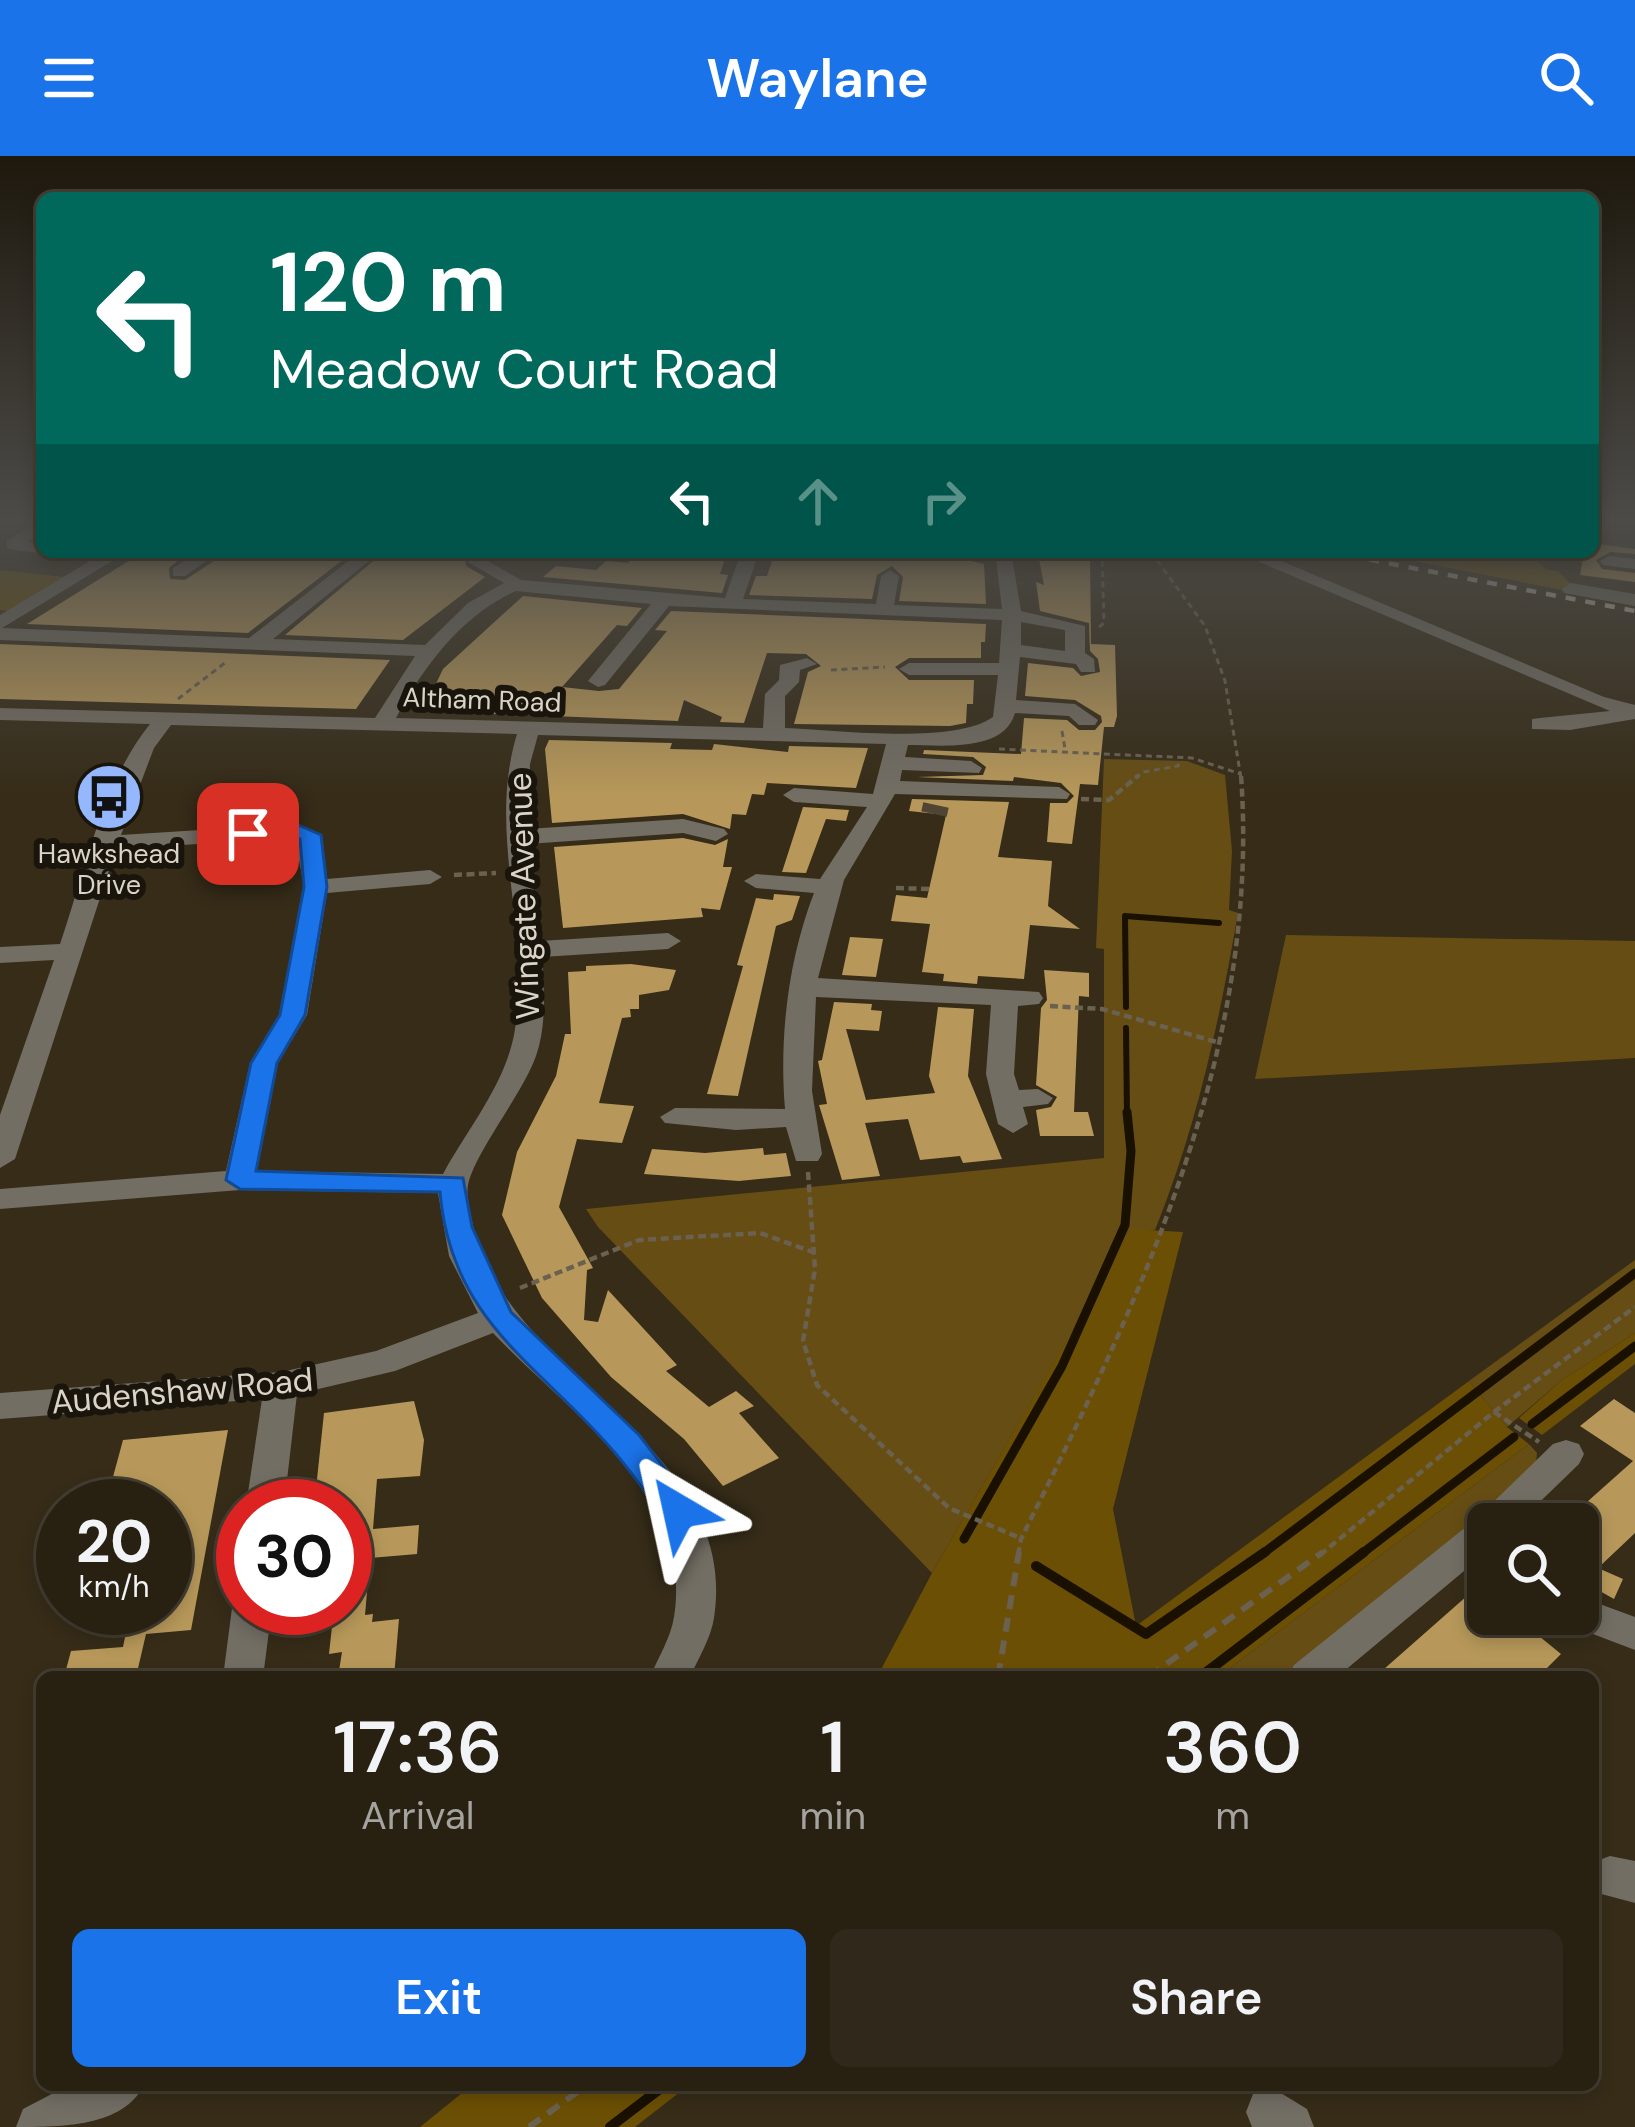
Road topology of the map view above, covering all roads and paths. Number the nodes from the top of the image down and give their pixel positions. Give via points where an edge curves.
1 (296, 611) edge
2 (475, 611) edge
3 (655, 611) edge
4 (909, 611) edge
5 (1012, 611) edge
6 (1104, 611) edge
7 (1194, 611) edge
8 (1385, 611) edge
9 (1013, 615) junction
10 (1075, 626) junction
11 (0, 634) edge
12 (255, 643) junction
13 (429, 650) junction
14 (1010, 660) junction
15 (790, 664) joint
16 (921, 672) joint
17 (598, 681) dead end
18 (1005, 706) junction
19 (1635, 712) edge
20 (0, 714) edge
21 (156, 718) junction
22 (1087, 720) dead end
23 (382, 724) junction
24 (1540, 724) dead end
25 (529, 729) junction
26 (1041, 730) dead end
27 (774, 734) junction
28 (971, 737) junction
29 (1065, 748) dead end
30 (1180, 758) junction
31 (970, 768) dead end
32 (889, 772) junction
33 (1241, 774) junction
34 (1058, 794) joint
35 (794, 795) dead end
36 (935, 795) junction
37 (716, 834) dead end
38 (519, 837) junction
39 (105, 843) junction
40 (521, 871) junction
41 (430, 877) joint
42 (756, 881) dead end
43 (316, 887) junction
44 (828, 887) junction
45 (896, 888) dead end
46 (928, 889) dead end
47 (668, 941) dead end
48 (527, 950) junction
49 (68, 951) junction
50 (0, 955) edge
51 (806, 988) junction
52 (1017, 998) junction
53 (1220, 1043) junction
54 (1038, 1097) dead end
55 (796, 1117) junction
56 (692, 1126) dead end
57 (807, 1154) joint
58 (0, 1159) edge
59 (240, 1180) junction
60 (453, 1184) junction
61 (0, 1199) edge
62 (814, 1252) junction
63 (503, 1305) junction
64 (1635, 1307) edge
65 (281, 1385) junction
66 (0, 1406) edge
67 (1494, 1412) junction
68 (1566, 1454) joint
69 (269, 1479) edge
70 (1519, 1503) edge
71 (1022, 1539) junction
72 (1467, 1552) edge
73 (1599, 1620) edge
74 (1635, 1634) edge
75 (248, 1635) edge
76 (244, 1671) edge
77 (672, 1671) edge
78 (999, 1671) edge
79 (1157, 1671) edge
80 (1316, 1671) edge
81 (108, 2091) edge
82 (579, 2091) edge
83 (40, 2127) edge
84 (529, 2127) edge

1 - 12 street
2 - 13 street
3 - 17 street
4 - 9 street
5 - 9 street
6 - 10 path via 1104,623
7 - 33 path via 1225,681
8 - 19 street
9 - 10 street
9 - 14 street
10 - 14 street via 1081,662
11 - 12 street
12 - 13 street
12 - 21 path
13 - 23 street
14 - 16 street
14 - 18 street
15 - 16 path
15 - 27 street via 789,682 776,694
18 - 22 street via 1075,710
18 - 28 street via 1000,726
19 - 24 street
20 - 21 street, Altham Road
21 - 23 street, Altham Road
21 - 39 street
23 - 25 street, Altham Road
25 - 27 street, Altham Road
25 - 38 street, Wingate Avenue via 516,765
26 - 29 path via 1065,731
27 - 32 street, Altham Road
28 - 30 path via 1012,752
28 - 32 street, Altham Road
30 - 33 path
30 - 34 path via 1178,766 1143,772 1109,800
31 - 36 street
32 - 35 street via 836,798
32 - 36 street
32 - 44 street
33 - 53 path via 1246,887
34 - 36 street
37 - 38 street via 683,826
38 - 40 street, Wingate Avenue
39 - 43 street via 296,830 315,844
39 - 49 street
40 - 41 path
40 - 48 street, Wingate Avenue
41 - 43 street
42 - 44 street
43 - 59 street via 293,1015 264,1063
44 - 51 street
45 - 46 path
47 - 48 street
48 - 60 street, Wingate Avenue via 526,1041
49 - 50 street
49 - 58 street
51 - 52 street
51 - 55 street
52 - 53 path via 1102,1010
52 - 54 street via 1000,1074 1009,1112
53 - 71 path via 1191,1156 1116,1346
55 - 56 street
55 - 57 street
57 - 62 path
59 - 60 street
59 - 61 street
60 - 63 street via 457,1227
62 - 63 path via 760,1233 628,1242
62 - 71 path via 802,1341 817,1385 920,1486
63 - 65 street, Audenshaw Road via 383,1362
63 - 77 street via 679,1511 696,1556 695,1612
64 - 67 path
65 - 66 street, Audenshaw Road
65 - 69 street
67 - 68 path
67 - 79 path via 1306,1566
68 - 70 street
71 - 78 path
72 - 80 street
73 - 74 street
75 - 76 street
81 - 83 street
82 - 84 path

